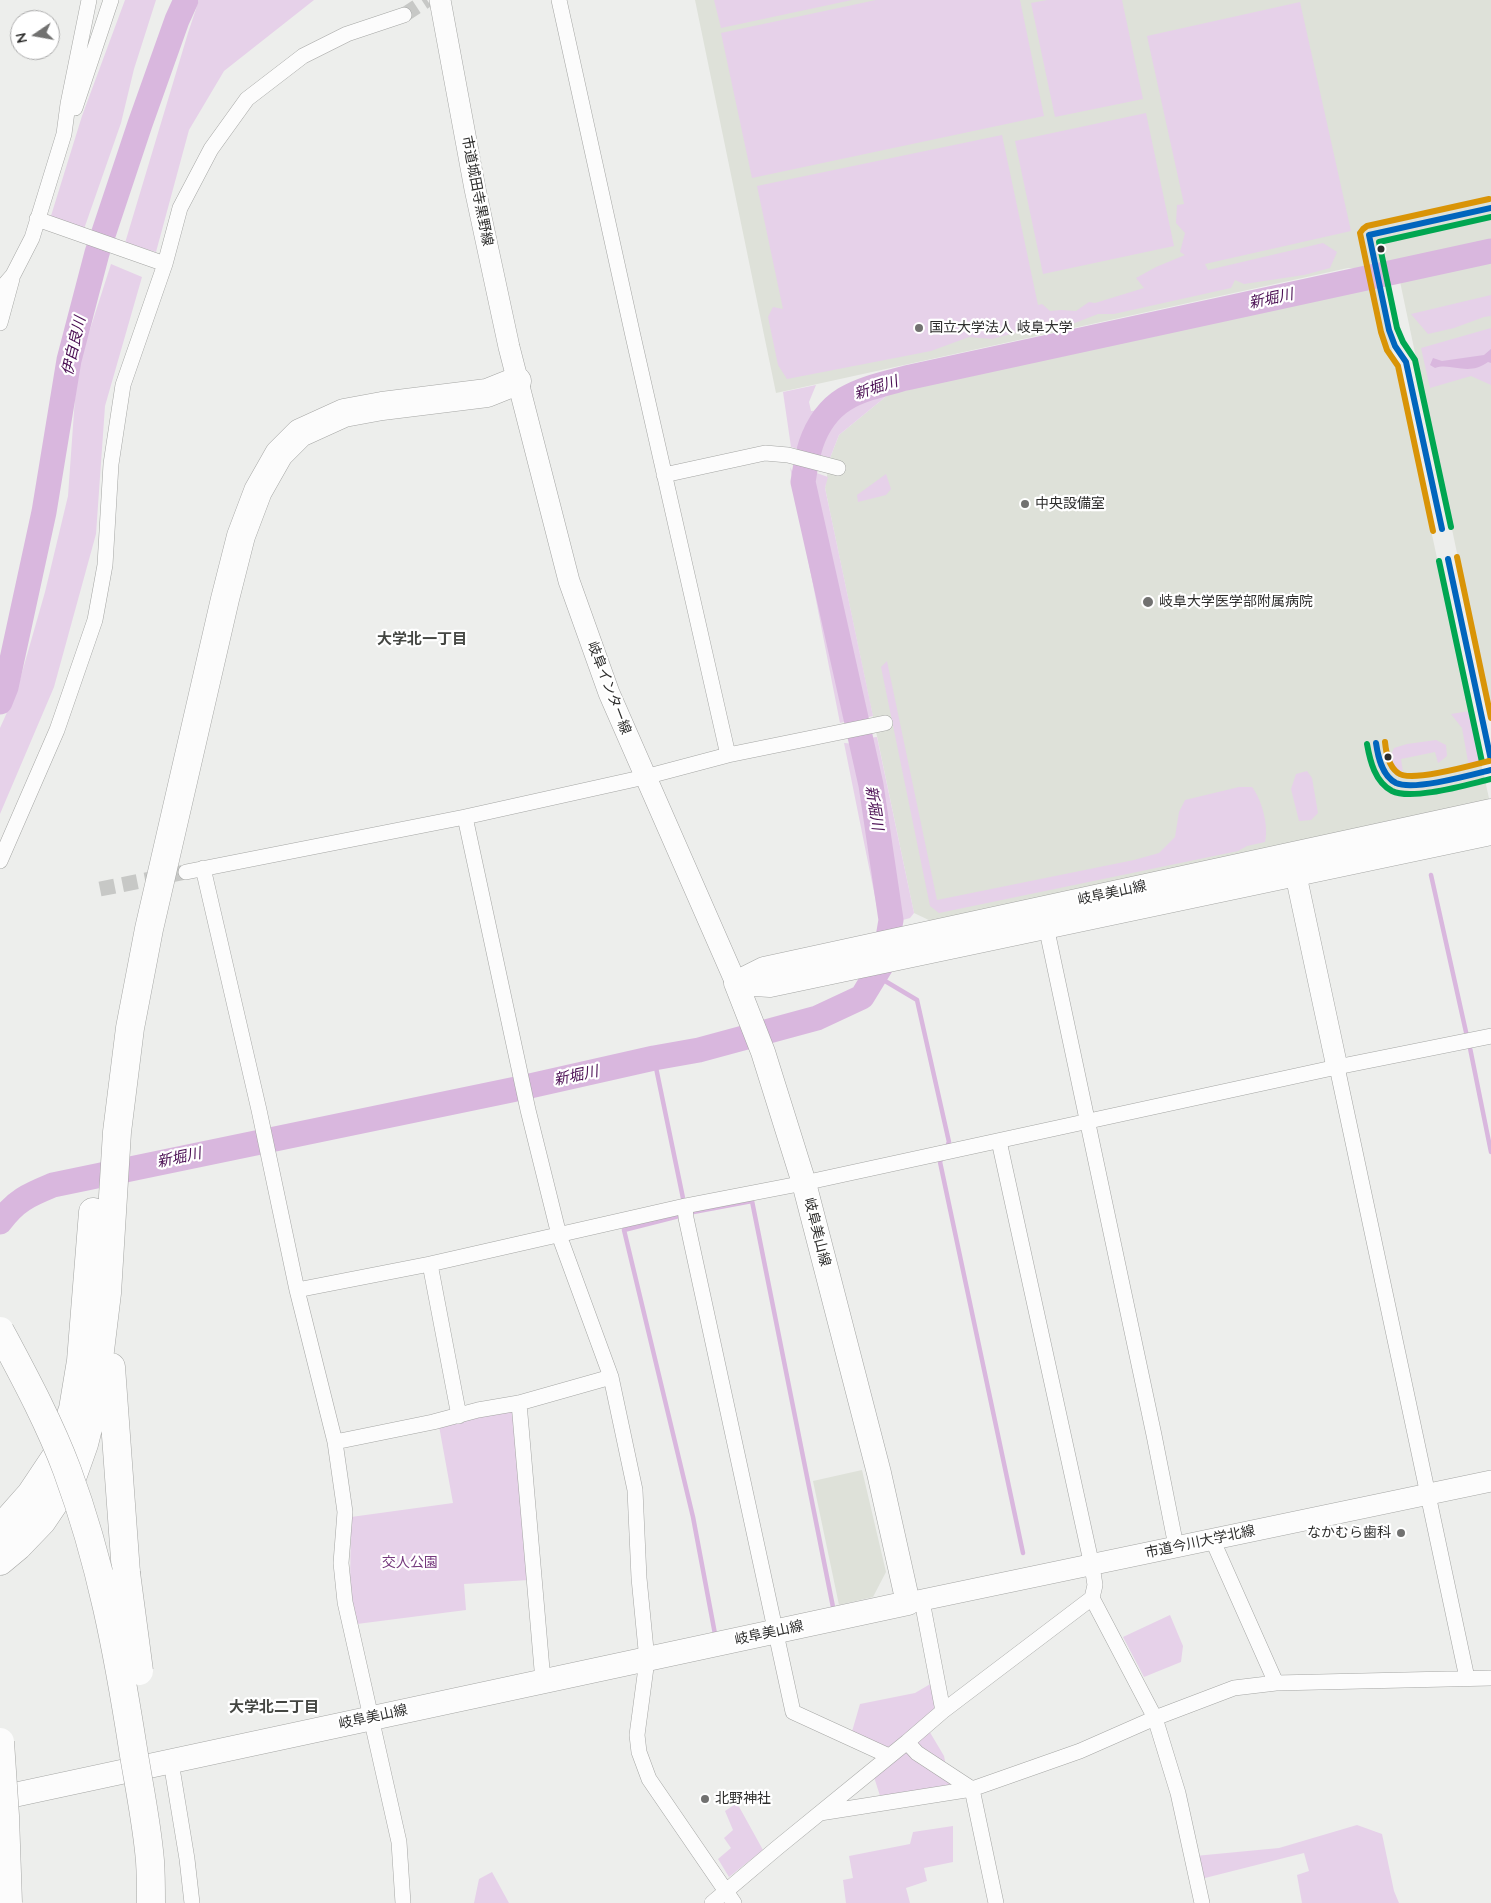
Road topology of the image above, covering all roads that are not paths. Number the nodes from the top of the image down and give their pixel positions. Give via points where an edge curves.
1 (89, 0) edge
2 (111, 0) edge
3 (440, 0) edge
4 (559, 0) edge
5 (404, 15) tunnel mouth
6 (64, 134) junction
7 (44, 221) junction
8 (160, 263) junction
9 (13, 275) junction
10 (0, 290) edge
11 (0, 323) edge
12 (517, 381) junction
13 (838, 468) dead end
14 (664, 475) junction
15 (885, 723) dead end
16 (728, 755) junction
17 (645, 777) junction
18 (1491, 811) edge
19 (465, 817) junction
20 (1491, 833) edge
21 (0, 861) edge
22 (1293, 864) junction
23 (204, 868) junction
24 (186, 872) tunnel mouth
25 (1046, 926) junction
26 (918, 944) junction
27 (736, 983) junction
28 (1491, 1036) edge
29 (1337, 1067) junction
30 (1086, 1122) junction
31 (999, 1141) junction
32 (804, 1183) junction
33 (103, 1205) junction
34 (685, 1206) junction
35 (559, 1235) junction
36 (430, 1264) junction
37 (297, 1290) junction
38 (107, 1293) junction
39 (0, 1330) edge
40 (611, 1377) junction
41 (519, 1403) junction
42 (459, 1416) junction
43 (334, 1442) junction
44 (1491, 1481) edge
45 (1428, 1494) junction
46 (1, 1528) edge
47 (1212, 1538) junction
48 (1176, 1546) junction
49 (0, 1561) edge
50 (1092, 1566) junction
51 (1092, 1598) junction
52 (915, 1602) junction
53 (776, 1632) junction
54 (647, 1660) junction
55 (1466, 1678) junction
56 (1491, 1678) edge
57 (543, 1681) junction
58 (1276, 1683) junction
59 (943, 1711) junction
60 (371, 1718) junction
61 (1155, 1718) junction
62 (0, 1742) edge
63 (907, 1742) junction
64 (889, 1756) junction
65 (171, 1762) junction
66 (972, 1789) junction
67 (0, 1798) edge
68 (820, 1813) junction
69 (730, 1897) edge
70 (8, 1903) edge
71 (151, 1903) edge
72 (170, 1903) edge
73 (192, 1903) edge
74 (403, 1903) edge
75 (712, 1903) edge
76 (996, 1903) edge
77 (1202, 1903) edge

1 - 6 street
2 - 6 street
3 - 12 street, 市道城田寺黒野線 via 477,199
4 - 14 street
5 - 8 street via 347,34 303,56 247,99 211,149 180,208
6 - 7 street
7 - 8 street
7 - 9 street
8 - 21 street via 123,385 110,464 105,565 95,620 57,730
9 - 10 street
9 - 11 street
12 - 17 street, 岐阜インター線 via 569,581 609,693
12 - 33 highway via 482,379 385,389 342,398 297,416 268,444 246,483 207,601 132,922 113,1026
13 - 14 street via 788,454 766,453
14 - 16 street
15 - 16 street
16 - 17 street
17 - 19 street
17 - 27 street, 岐阜インター線
18 - 22 main road, 岐阜美山線
19 - 23 street
19 - 35 street via 528,1110
20 - 22 main road, 岐阜美山線
22 - 25 main road, 岐阜美山線
22 - 26 main road, 岐阜美山線
22 - 29 street
23 - 24 street
23 - 37 street
25 - 26 main road, 岐阜美山線
25 - 30 street
26 - 27 main road, 岐阜美山線 via 868,955 770,985
27 - 32 main road, 岐阜美山線 via 763,1052
28 - 29 street
29 - 30 street
29 - 45 street
30 - 31 street
30 - 48 street
31 - 32 street
31 - 50 street
32 - 34 street
32 - 52 main road, 岐阜美山線
33 - 38 highway
33 - 46 highway via 73,1409 57,1455 31,1494
34 - 35 street
34 - 53 street
35 - 36 street
35 - 40 street
36 - 37 street
36 - 42 street
37 - 43 street
38 - 49 highway via 93,1408 73,1475 42,1521
38 - 72 highway, bridge via 126,1573
39 - 71 highway, bridge via 66,1468 104,1589 118,1651 143,1812 150,1862
40 - 41 street
40 - 54 street via 636,1490 639,1578
41 - 42 street
41 - 57 street
42 - 43 street
43 - 60 street via 344,1512 341,1563 345,1602
44 - 45 street, 市道今川大学北線
45 - 47 street, 市道今川大学北線
45 - 55 street
47 - 48 street, 市道今川大学北線
47 - 58 street
48 - 50 street, 市道今川大学北線
50 - 51 street via 1095,1585
50 - 52 street, 市道今川大学北線
51 - 59 street
51 - 61 street
52 - 53 main road, 岐阜美山線
52 - 59 street
53 - 54 main road, 岐阜美山線
53 - 64 street via 793,1712
54 - 57 main road, 岐阜美山線
54 - 69 street via 637,1735 639,1752 649,1779
55 - 56 street
55 - 58 street
57 - 60 main road, 岐阜美山線
58 - 61 street via 1234,1688
59 - 63 street
60 - 65 main road, 岐阜美山線
60 - 74 street via 399,1842
61 - 66 street via 1080,1751
61 - 77 street via 1178,1793
62 - 70 highway, bridge
63 - 64 street
63 - 66 street via 917,1753
64 - 68 street
65 - 67 main road, 岐阜美山線
65 - 73 street
66 - 68 street
66 - 76 street
68 - 69 street
69 - 75 street

